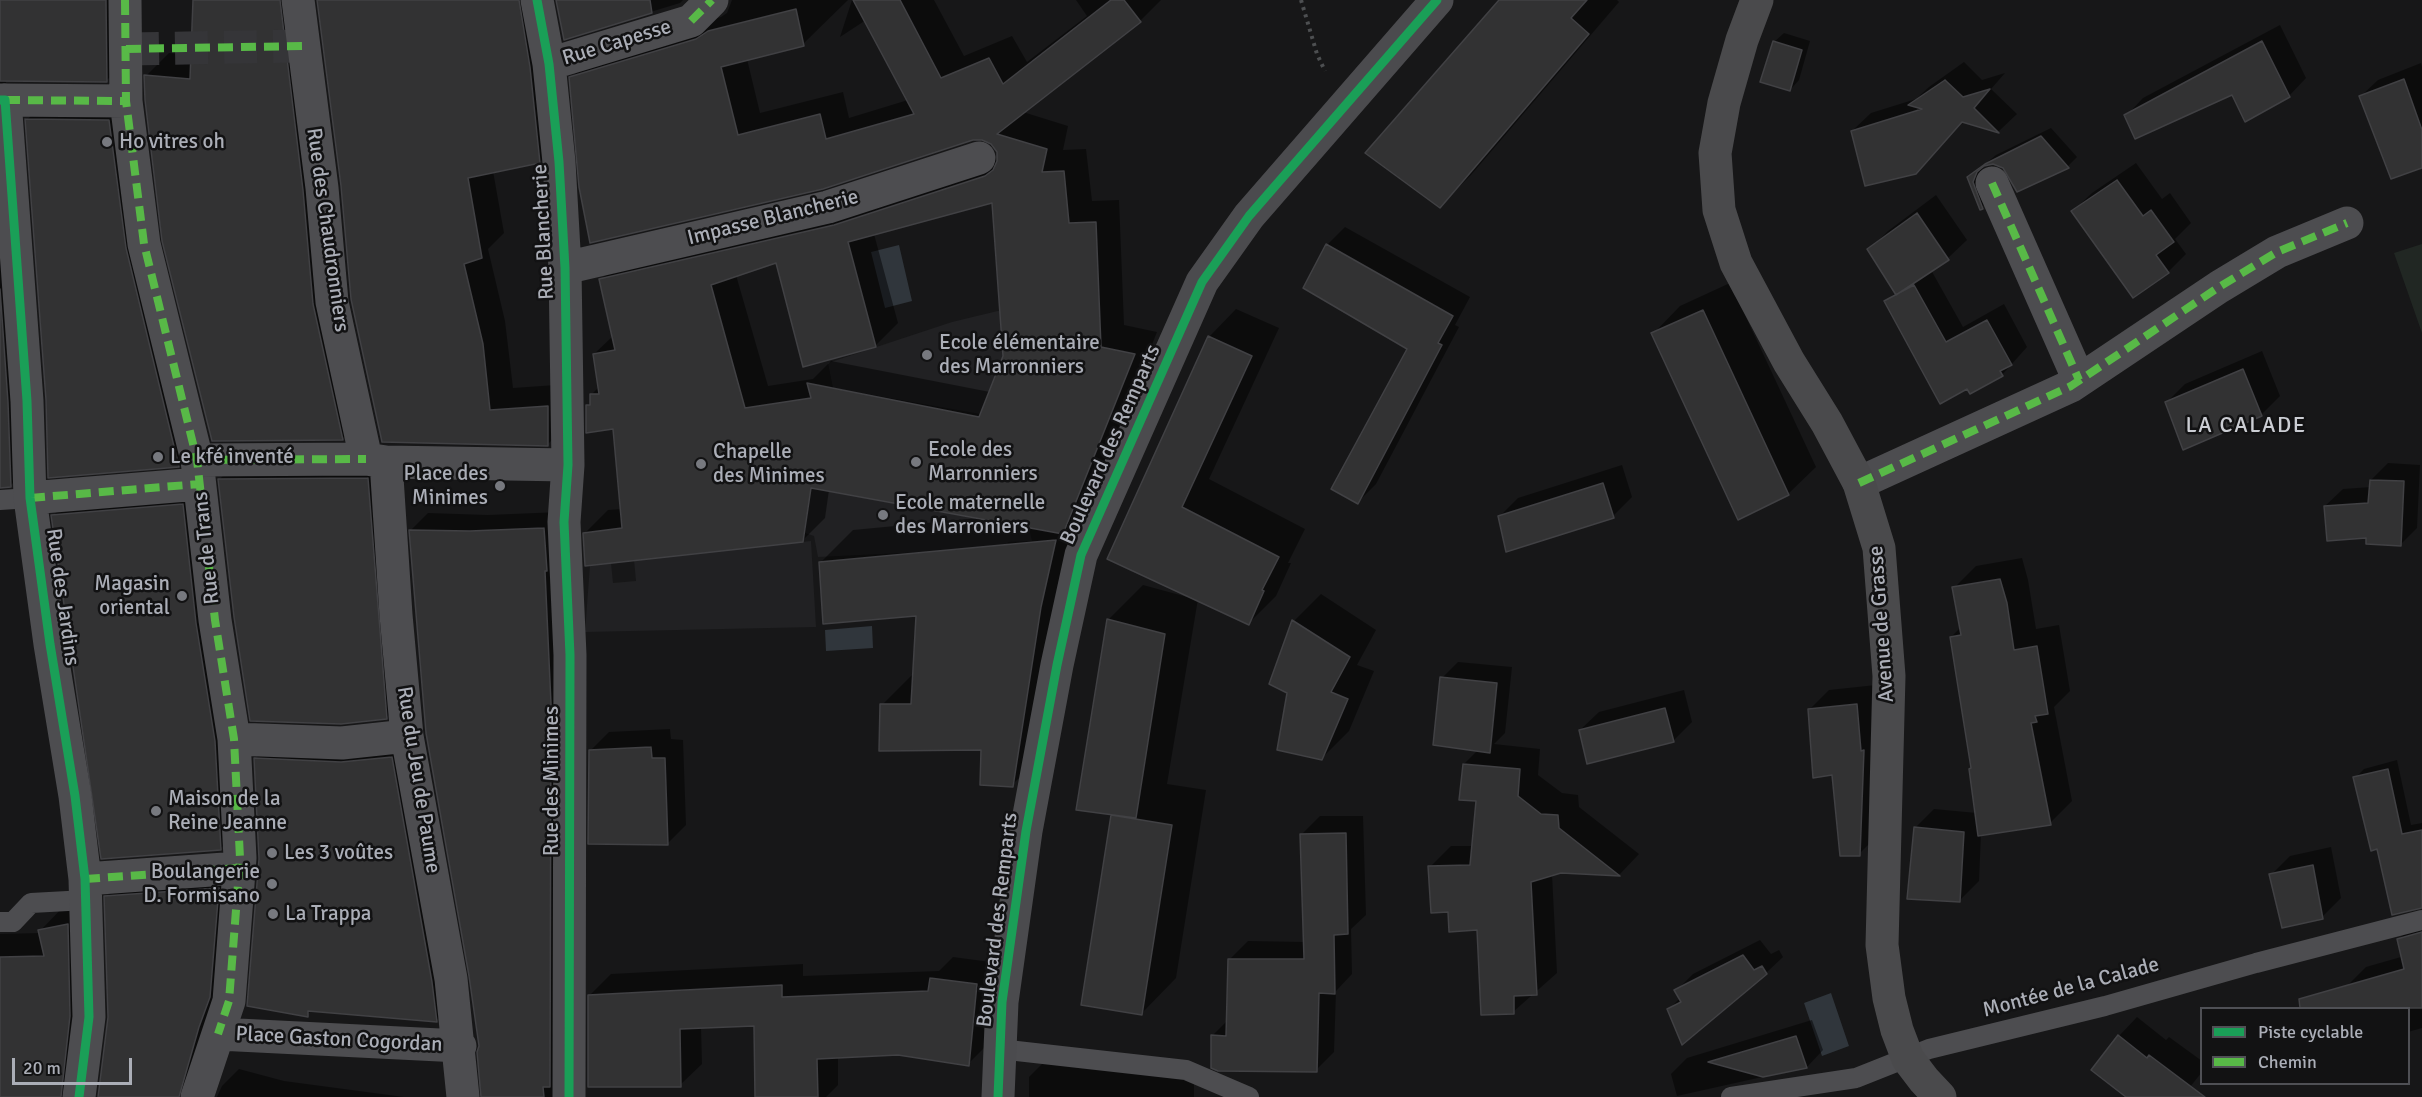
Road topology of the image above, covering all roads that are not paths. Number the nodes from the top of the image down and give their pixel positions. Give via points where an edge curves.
1 (125, 0) edge
2 (297, 0) edge
3 (537, 0) edge
4 (1437, 0) edge
5 (1757, 0) edge
6 (702, 10) edge
7 (549, 64) junction
8 (2, 100) edge
9 (126, 101) junction
10 (979, 158) dead end
11 (1992, 183) dead end
12 (2347, 223) dead end
13 (565, 268) junction
14 (2079, 380) junction
15 (376, 460) junction
16 (568, 465) junction
17 (198, 472) junction
18 (1859, 483) junction
19 (15, 499) edge
20 (407, 736) junction
21 (234, 739) junction
22 (239, 868) junction
23 (86, 890) junction
24 (2422, 920) edge
25 (0, 922) edge
26 (218, 1034) junction
27 (460, 1046) junction
28 (999, 1049) junction
29 (1919, 1054) junction
30 (79, 1097) edge
31 (197, 1097) edge
32 (464, 1097) edge
33 (569, 1097) edge
34 (998, 1097) edge
35 (1249, 1097) edge
36 (1731, 1097) edge
37 (1940, 1097) edge

1 - 9 street, Rue de Trans
2 - 15 street, Rue des Chaudronniers via 322,188 332,302
3 - 7 street, Rue Blancherie
4 - 28 street, Boulevard des Remparts via 1249,216 1202,282 1081,555 1026,831
5 - 18 main road, Avenue de Grasse via 1724,103 1714,153 1719,210 1736,263
6 - 7 street, Rue Capesse
7 - 13 street, Rue Blancherie via 560,162
8 - 9 street
8 - 19 street, Rue des Jardins via 27,401
9 - 17 street, Rue de Trans via 144,244
10 - 13 street, Impasse Blancherie via 828,207
11 - 14 street
12 - 14 street via 2267,258
13 - 16 street, Rue Blancherie
14 - 18 street
15 - 16 street
15 - 17 street
15 - 20 street, Rue du Jeu de Paume
16 - 33 street, Rue des Minimes via 564,522 570,655
17 - 19 street
17 - 21 street, Rue de Trans
18 - 29 main road, Avenue de Grasse via 1879,548 1889,676 1882,945 1897,1030
19 - 23 street, Rue des Jardins via 50,644
20 - 21 street via 342,743
20 - 27 street, Rue du Jeu de Paume via 434,876
21 - 22 street, Rue de Trans
22 - 23 street
22 - 26 street, Rue de Trans via 229,1001
23 - 25 lane via 31,903 13,922
23 - 30 street, Rue des Jardins via 89,1017
24 - 29 lane, Montée de la Calade
26 - 27 street, Place Gaston Cogordan
26 - 31 street, Rue de Trans
27 - 32 street, Rue du Jeu de Paume
28 - 34 street, Boulevard des Remparts
28 - 35 lane via 1186,1070
29 - 36 lane, Montée de la Calade via 1856,1078
29 - 37 main road, Avenue de Grasse via 1924,1080

